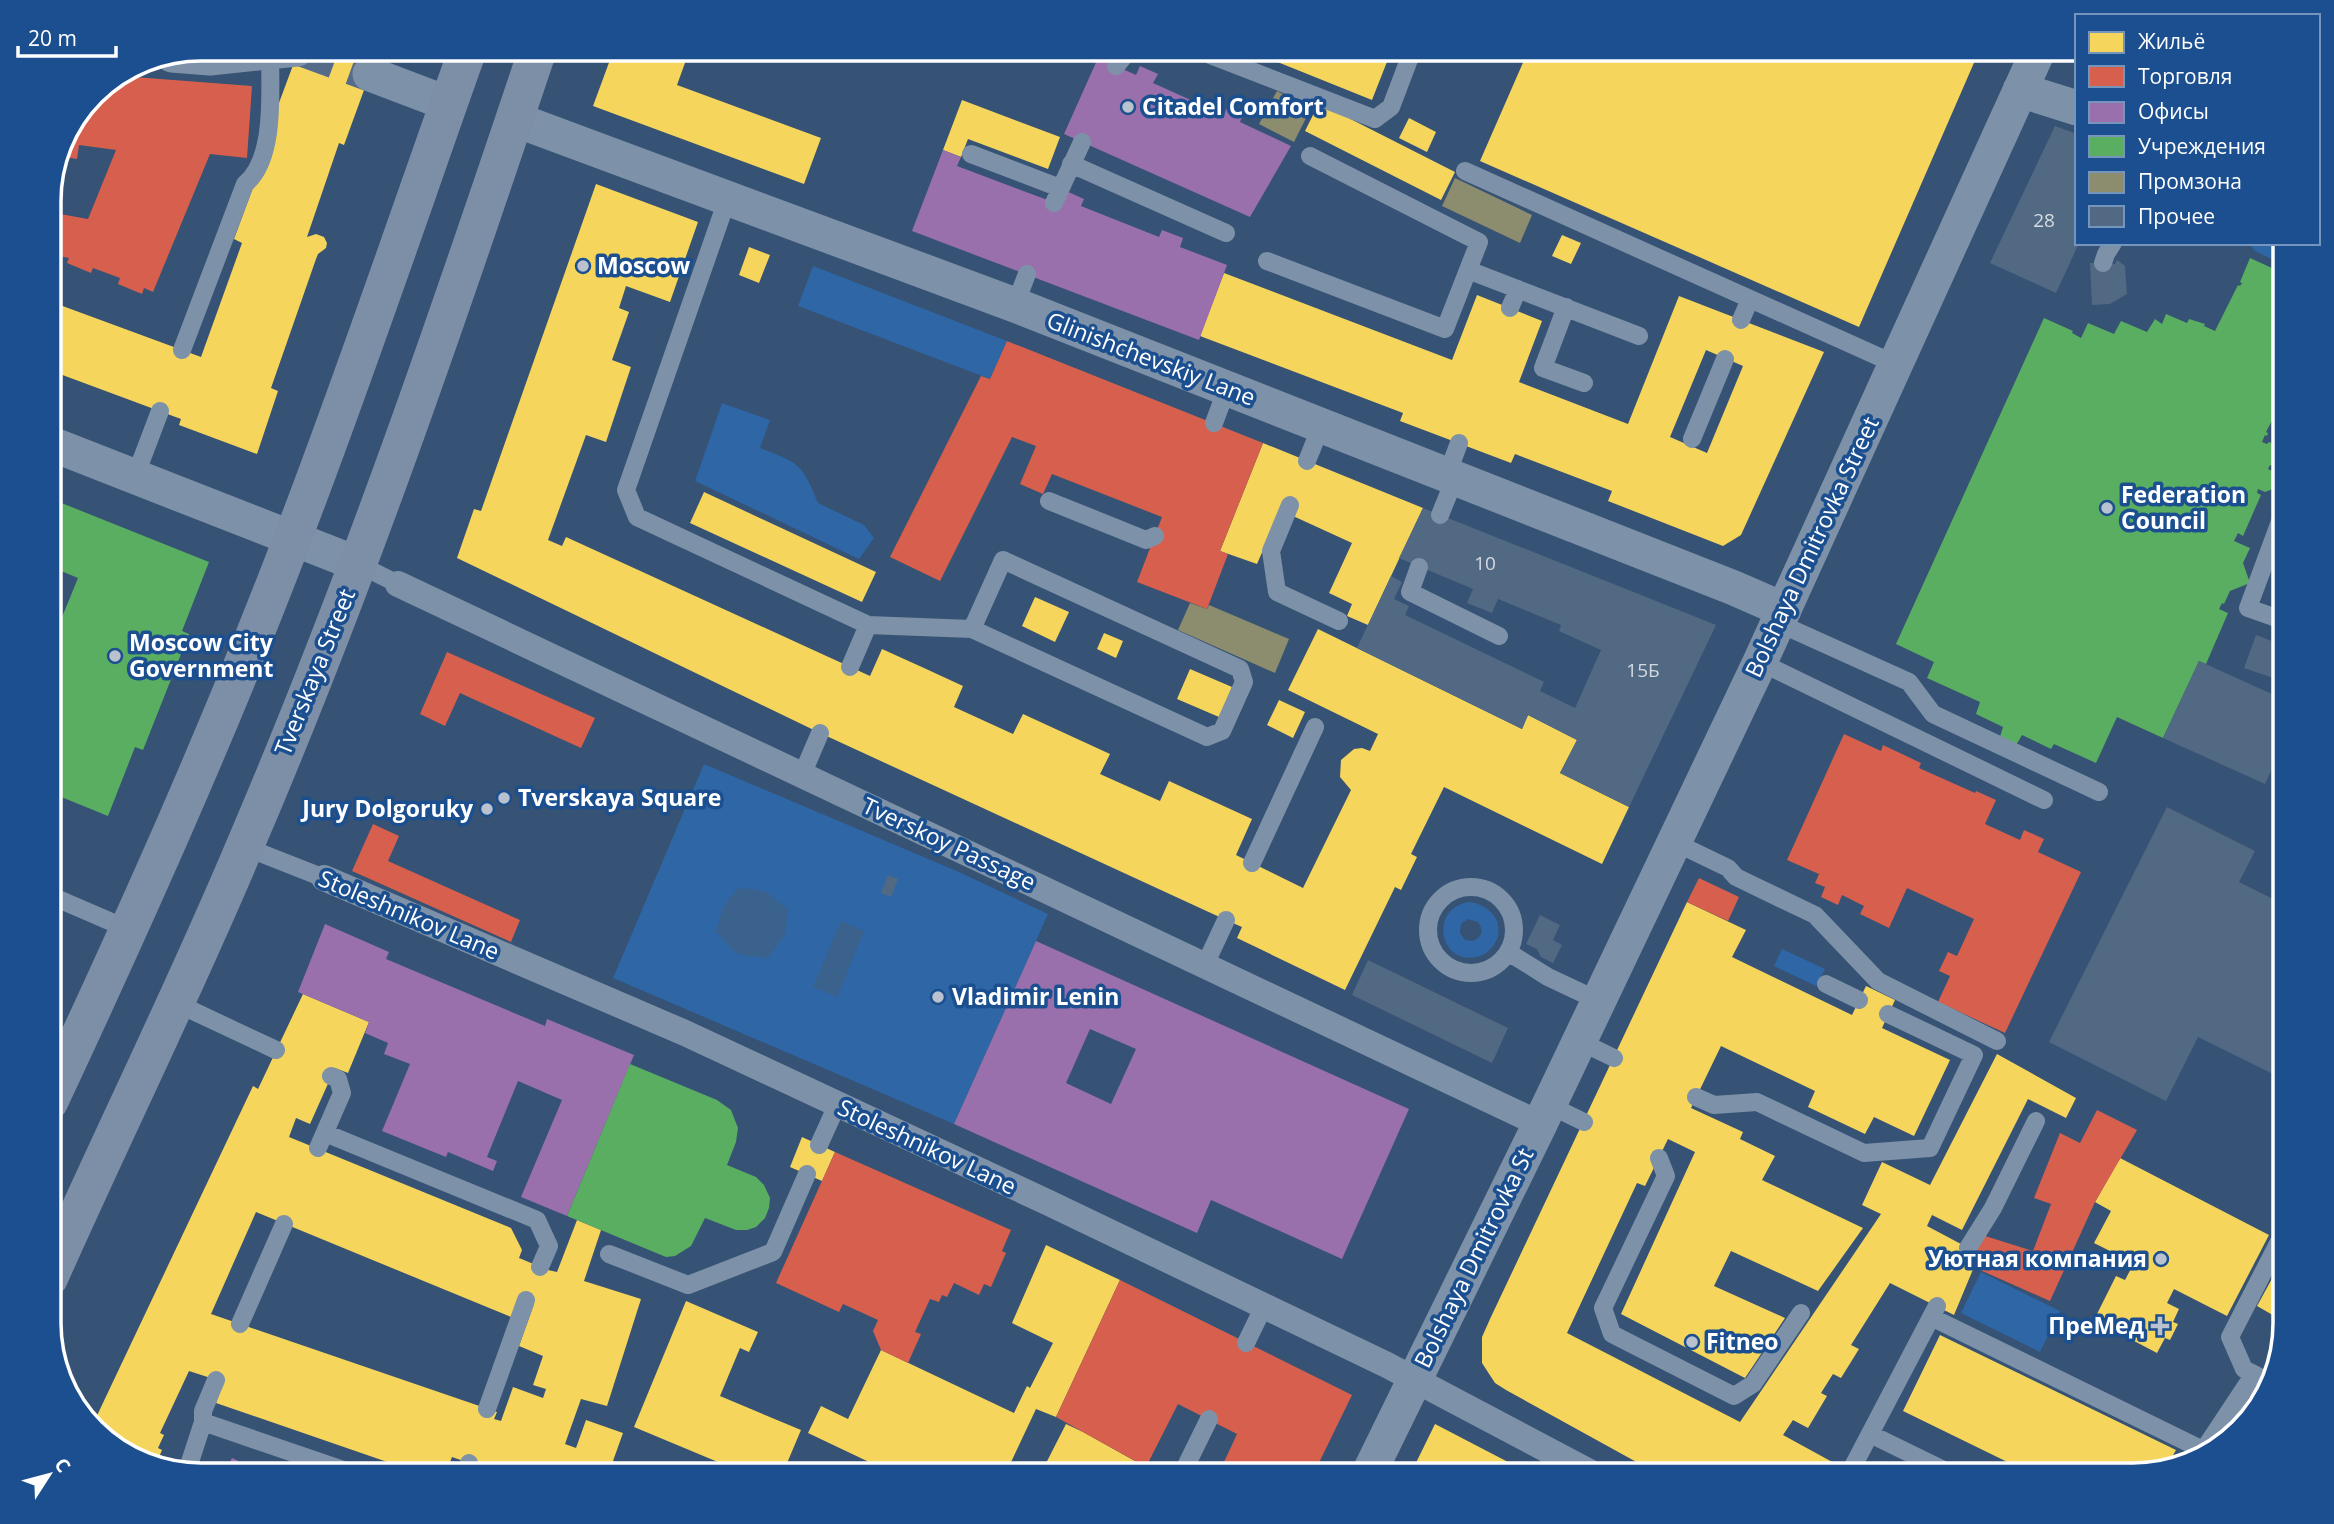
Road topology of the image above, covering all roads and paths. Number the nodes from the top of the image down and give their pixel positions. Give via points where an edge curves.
1 (274, 61) edge
2 (464, 61) edge
3 (534, 61) edge
4 (1119, 61) edge
5 (1226, 61) edge
6 (1408, 61) edge
7 (2033, 61) edge
8 (1115, 66) dead end
9 (370, 74) tunnel mouth
10 (2020, 90) junction
11 (449, 104) junction
12 (2075, 107) edge
13 (514, 119) junction
14 (1082, 142) dead end
15 (971, 154) dead end
16 (1310, 156) dead end
17 (1071, 164) junction
18 (1465, 171) dead end
19 (728, 197) junction
20 (1226, 233) dead end
21 (2112, 245) edge
22 (1267, 261) dead end
23 (2103, 264) dead end
24 (1468, 270) junction
25 (1518, 289) junction
26 (1750, 299) junction
27 (1566, 307) junction
28 (1510, 308) dead end
29 (1741, 320) dead end
30 (1639, 336) dead end
31 (182, 350) dead end
32 (1725, 359) dead end
33 (1895, 364) junction
34 (1584, 383) dead end
35 (1227, 388) junction
36 (160, 411) dead end
37 (1214, 423) dead end
38 (1321, 426) junction
39 (1692, 439) dead end
40 (62, 448) edge
41 (1307, 461) dead end
42 (1454, 466) junction
43 (135, 477) junction
44 (1049, 501) dead end
45 (1290, 505) dead end
46 (1440, 515) dead end
47 (1155, 536) dead end
48 (293, 538) junction
49 (2273, 540) edge
50 (358, 564) junction
51 (1419, 567) dead end
52 (398, 584) joint
53 (1781, 617) junction
54 (2273, 617) edge
55 (1339, 621) dead end
56 (868, 625) junction
57 (972, 629) junction
58 (1499, 636) dead end
59 (1760, 662) junction
60 (850, 667) dead end
61 (1315, 727) dead end
62 (820, 733) dead end
63 (802, 775) junction
64 (2099, 792) dead end
65 (2045, 800) dead end
66 (1674, 842) junction
67 (245, 847) junction
68 (1252, 863) dead end
69 (324, 878) joint
70 (62, 901) edge
71 (1226, 920) dead end
72 (130, 930) junction
73 (1508, 952) junction
74 (1205, 965) junction
75 (1826, 984) dead end
76 (1859, 1000) dead end
77 (1599, 1001) junction
78 (176, 1003) junction
79 (1888, 1014) dead end
80 (1579, 1041) junction
81 (1997, 1041) dead end
82 (276, 1050) dead end
83 (1614, 1058) dead end
84 (62, 1074) edge
85 (331, 1076) dead end
86 (1696, 1097) dead end
87 (836, 1105) junction
88 (1544, 1114) junction
89 (2036, 1121) dead end
90 (1584, 1122) dead end
91 (819, 1145) dead end
92 (1659, 1158) dead end
93 (807, 1174) dead end
94 (284, 1223) dead end
95 (1968, 1248) dead end
96 (62, 1250) edge
97 (2273, 1253) edge
98 (609, 1254) dead end
99 (540, 1267) dead end
100 (526, 1300) dead end
101 (1264, 1306) junction
102 (1801, 1313) dead end
103 (240, 1324) dead end
104 (1246, 1343) dead end
105 (2261, 1377) edge
106 (216, 1380) dead end
107 (1415, 1380) junction
108 (487, 1409) dead end
109 (1209, 1419) dead end
110 (203, 1422) junction
111 (1870, 1434) junction
112 (2216, 1434) edge
113 (2192, 1449) edge
114 (190, 1462) edge
115 (323, 1463) edge
116 (1187, 1463) edge
117 (1374, 1463) edge
118 (1572, 1463) edge
119 (1855, 1463) edge
120 (1929, 1463) edge

1 - 31 lane via 270,133 253,178 245,184
2 - 11 main road
3 - 13 main road, Tverskaya Street
4 - 8 lane
5 - 6 lane via 1375,119 1391,107
7 - 10 street, Bolshaya Dmitrovka Street
9 - 11 street
10 - 12 street
10 - 33 street, Bolshaya Dmitrovka Street
11 - 48 main road
13 - 19 street, Glinishchevskiy Lane
13 - 50 main road, Tverskaya Street
14 - 17 lane
15 - 17 lane via 1057,195
16 - 24 lane via 1479,242
17 - 20 lane
18 - 26 lane
19 - 35 street, Glinishchevskiy Lane via 1021,290
19 - 56 lane via 626,490 637,517
21 - 23 lane
22 - 24 lane via 1445,329
24 - 25 lane
25 - 27 lane
25 - 28 lane
26 - 29 lane
26 - 33 lane
27 - 30 lane
27 - 34 lane via 1543,368
32 - 39 lane
33 - 53 street, Bolshaya Dmitrovka Street
35 - 37 lane
35 - 38 street, Glinishchevskiy Lane
36 - 43 lane
38 - 41 lane
38 - 42 street, Glinishchevskiy Lane
40 - 43 street
42 - 46 lane
42 - 53 street, Glinishchevskiy Lane via 1734,588
43 - 48 street
44 - 47 lane via 1146,540
45 - 55 lane via 1271,551 1277,592
48 - 50 street
48 - 72 main road
49 - 54 lane via 2248,608
50 - 52 lane, Tverskoy Passage
50 - 67 main road, Tverskaya Street
51 - 58 lane via 1410,592
52 - 63 street, Tverskoy Passage
53 - 59 street, Bolshaya Dmitrovka Street
53 - 64 lane via 1909,682 1933,714
56 - 57 lane
56 - 60 lane
57 - 57 lane via 1207,737 1222,731 1244,682 1240,669 1003,560
59 - 65 lane
59 - 66 street, Bolshaya Dmitrovka Street
61 - 68 lane
62 - 63 lane
63 - 74 street, Tverskoy Passage
66 - 77 street, Bolshaya Dmitrovka Street
66 - 81 lane via 1815,915 1878,981
67 - 69 lane, Stoleshnikov Lane
67 - 78 main road, Tverskaya Street
69 - 87 street, Stoleshnikov Lane via 685,1033
70 - 72 lane
71 - 74 lane
72 - 84 main road
73 - 73 lane via 1513,920 1506,905 1493,894 1461,888 1434,908 1429,940 1449,967 1481,972
73 - 77 lane
74 - 88 street, Tverskoy Passage
75 - 76 lane
77 - 80 street, Bolshaya Dmitrovka Street
78 - 82 lane
78 - 96 main road, Tverskaya Street
79 - 86 lane via 1974,1055 1930,1148 1864,1153 1757,1102 1714,1105
80 - 83 lane
80 - 88 street, Bolshaya Dmitrovka St
85 - 99 lane via 338,1079 342,1093 321,1141 537,1220 549,1247
87 - 91 lane
87 - 101 street, Stoleshnikov Lane
88 - 90 lane
88 - 107 street, Bolshaya Dmitrovka St
89 - 95 lane
92 - 102 lane via 1665,1176 1603,1308 1612,1334 1734,1396 1753,1384
93 - 98 lane via 773,1252 688,1285
94 - 103 lane
97 - 105 lane via 2230,1337 2244,1368
100 - 108 lane
101 - 104 lane
101 - 107 street, Stoleshnikov Lane
105 - 112 lane
106 - 110 lane
107 - 117 street, Bolshaya Dmitrovka St
107 - 118 street, Stoleshnikov Lane
109 - 116 lane
110 - 114 lane
110 - 115 lane
111 - 113 lane via 1934,1312
111 - 119 lane
111 - 120 lane

